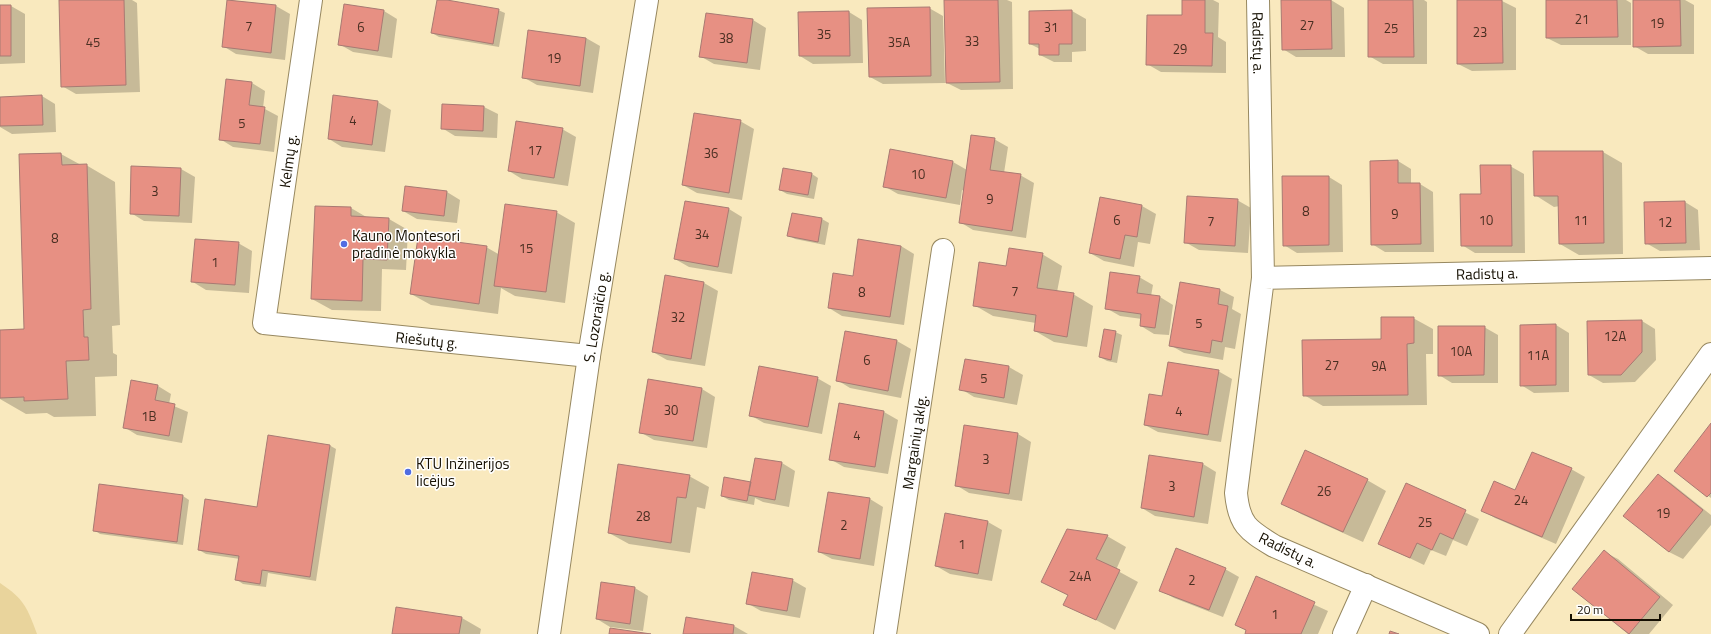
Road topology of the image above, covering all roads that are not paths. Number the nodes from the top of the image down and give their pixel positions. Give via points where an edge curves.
1 (312, 0) edge
2 (647, 0) edge
3 (1258, 0) edge
4 (944, 250) dead end
5 (1711, 268) edge
6 (1263, 278) junction
7 (264, 322) joint
8 (1711, 354) edge
9 (589, 356) junction
10 (1366, 585) junction
11 (549, 634) edge
12 (885, 634) edge
13 (1344, 634) edge
14 (1478, 634) edge
15 (1510, 634) edge

1 - 7 street, Kelmų g.
2 - 9 street, S. Lozoraičio g.
3 - 6 street, Radistų a.
4 - 12 street, Margainių aklg.
5 - 6 street, Radistų a.
6 - 10 street, Radistų a. via 1236,494 1237,508 1242,522 1257,536 1274,546
7 - 9 street, Riešutų g.
8 - 15 street
9 - 11 street, S. Lozoraičio g.
10 - 13 street
10 - 14 street, Radistų a.

